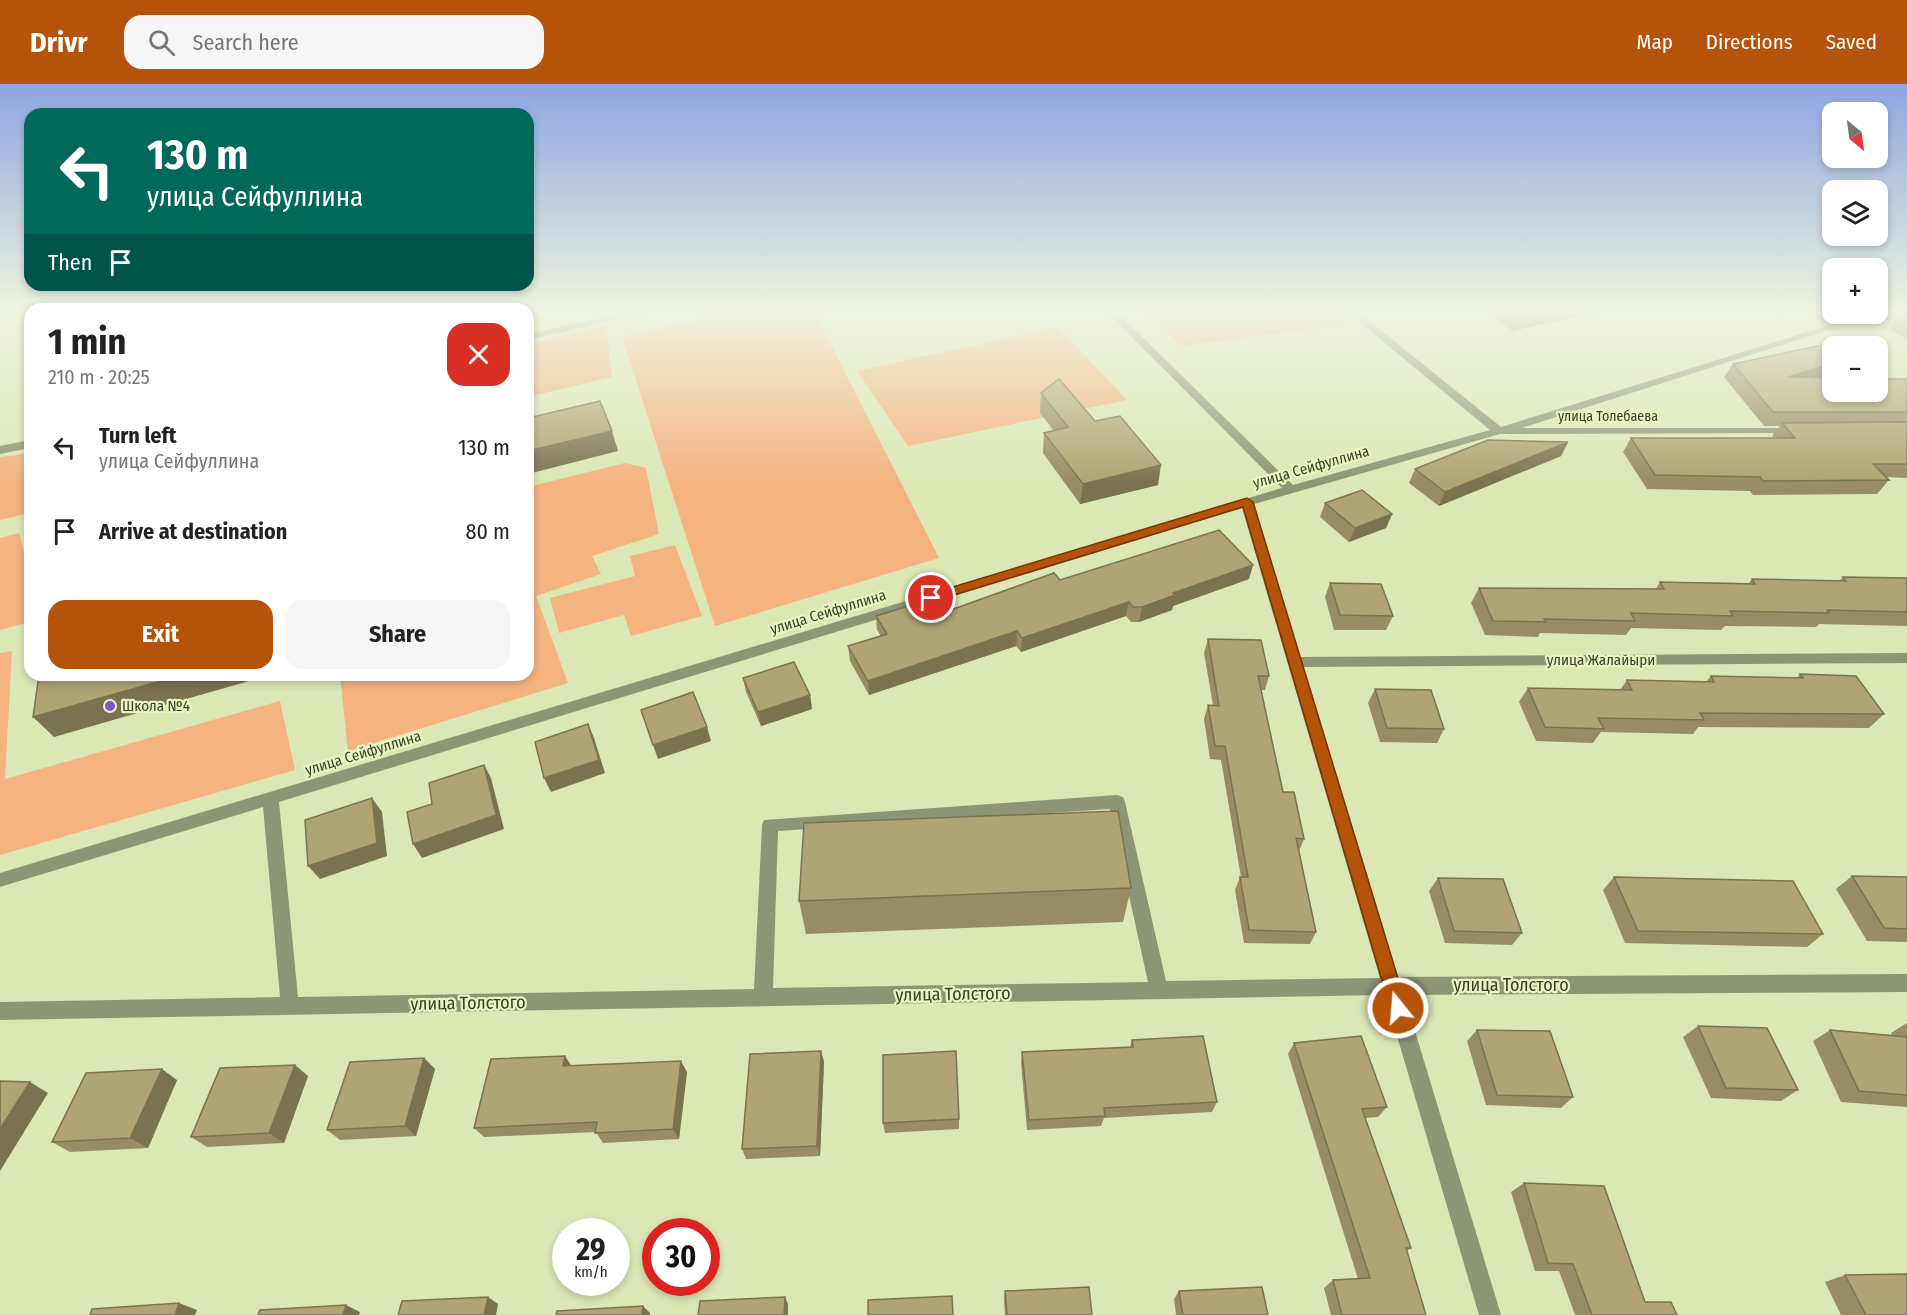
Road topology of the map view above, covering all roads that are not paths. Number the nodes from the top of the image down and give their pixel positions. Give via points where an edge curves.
1 (1169, 368) edge
2 (1422, 368) edge
3 (1699, 368) edge
4 (1499, 431) junction
5 (1802, 431) edge
6 (24, 445) edge
7 (0, 450) edge
8 (1291, 490) junction
9 (1247, 502) junction
10 (1907, 658) edge
11 (1295, 662) junction
12 (270, 798) junction
13 (0, 880) edge
14 (1907, 983) edge
15 (1392, 986) junction
16 (1160, 990) junction
17 (763, 998) junction
18 (290, 1006) junction
19 (0, 1011) edge
20 (1490, 1315) edge

1 - 8 street
2 - 4 street
3 - 4 street, улица Сейфуллина
4 - 5 street, улица Толебаева
4 - 8 street, улица Сейфуллина
6 - 7 street
8 - 9 street, улица Сейфуллина
9 - 11 street
9 - 12 street, улица Сейфуллина
10 - 11 street, улица Жалайыри
11 - 15 street
12 - 13 street, улица Сейфуллина
12 - 18 street
14 - 15 street, улица Толстого
15 - 16 street, улица Толстого
15 - 20 street
16 - 17 street, улица Толстого
16 - 17 street via 1117,802 770,825
17 - 18 street, улица Толстого
18 - 19 street, улица Толстого

